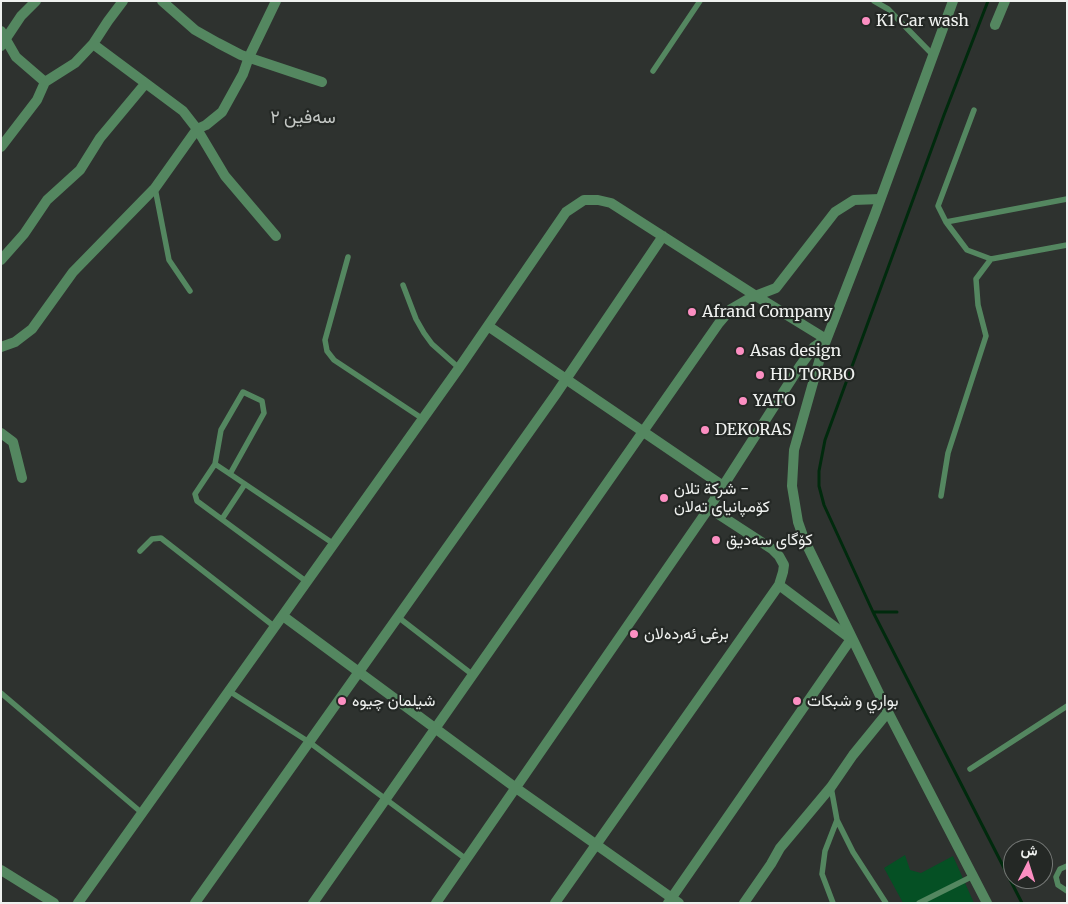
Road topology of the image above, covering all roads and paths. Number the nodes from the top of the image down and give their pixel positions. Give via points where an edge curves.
1 (36, 1) edge
2 (123, 1) edge
3 (162, 1) edge
4 (276, 1) edge
5 (700, 1) edge
6 (874, 1) edge
7 (891, 1) edge
8 (1004, 1) edge
9 (951, 2) edge
10 (888, 9) junction
11 (995, 25) dead end
12 (3, 39) edge
13 (93, 44) junction
14 (932, 54) junction
15 (249, 57) junction
16 (653, 71) dead end
17 (45, 82) junction
18 (322, 82) dead end
19 (145, 84) junction
20 (974, 110) dead end
21 (197, 129) junction
22 (1, 147) edge
23 (155, 188) junction
24 (880, 199) junction
25 (1067, 199) edge
26 (946, 222) junction
27 (276, 236) dead end
28 (663, 236) junction
29 (1067, 245) edge
30 (348, 256) dead end
31 (991, 259) junction
32 (1, 260) edge
33 (403, 285) dead end
34 (190, 292) dead end
35 (756, 296) junction
36 (488, 326) junction
37 (826, 339) junction
38 (1, 347) edge
39 (459, 368) junction
40 (567, 379) junction
41 (423, 419) junction
42 (643, 432) junction
43 (1, 433) edge
44 (215, 464) junction
45 (230, 474) junction
46 (22, 478) dead end
47 (246, 484) junction
48 (723, 486) junction
49 (941, 496) dead end
50 (709, 508) junction
51 (222, 519) junction
52 (334, 544) junction
53 (140, 551) dead end
54 (307, 582) junction
55 (779, 586) junction
56 (283, 616) junction
57 (398, 617) junction
58 (274, 627) junction
59 (851, 639) junction
60 (359, 672) junction
61 (473, 675) junction
62 (229, 691) junction
63 (1, 693) edge
64 (1067, 706) edge
65 (888, 712) junction
66 (435, 729) junction
67 (309, 742) junction
68 (970, 768) dead end
69 (831, 787) junction
70 (516, 788) junction
71 (386, 799) junction
72 (142, 813) junction
73 (837, 820) junction
74 (598, 844) junction
75 (466, 859) junction
76 (1067, 866) edge
77 (1, 870) edge
78 (973, 876) junction
79 (1067, 890) edge
80 (673, 901) edge
81 (54, 903) edge
82 (78, 903) edge
83 (195, 903) edge
84 (313, 903) edge
85 (436, 903) edge
86 (555, 903) edge
87 (744, 903) edge
88 (834, 903) edge
89 (886, 903) edge
90 (919, 903) edge
91 (987, 903) edge

1 - 12 street
2 - 13 street
3 - 15 street via 195,30
4 - 15 street
5 - 16 lane
6 - 10 lane
7 - 10 lane
8 - 11 street
9 - 14 street
10 - 14 lane
12 - 17 street via 16,57
13 - 17 street via 75,64
13 - 19 street
14 - 24 street
15 - 18 street
15 - 21 street via 222,112
17 - 22 street via 37,100
19 - 21 street via 183,111
19 - 32 street via 100,138 80,170 47,200
20 - 26 lane via 938,206
21 - 23 street
21 - 27 street via 225,176
23 - 34 lane via 169,260
23 - 38 street via 73,272 32,329 15,342
24 - 35 street via 854,200 835,212 776,288
24 - 37 street
25 - 26 lane
26 - 31 lane via 967,250
28 - 35 street
28 - 36 street via 612,203 584,200 566,212
28 - 40 street
29 - 31 lane
30 - 41 lane via 325,340 327,351 334,360
31 - 49 lane via 976,279 978,305 986,336 948,453
33 - 39 lane via 424,334
35 - 37 street
35 - 42 street via 731,309 719,323
36 - 39 street
36 - 40 street
37 - 48 street via 814,347 800,366
37 - 59 street via 794,450 792,486 804,539
39 - 41 street
40 - 42 street
40 - 57 street
41 - 52 street
42 - 48 street
42 - 61 street
43 - 46 street via 13,442
44 - 45 lane
44 - 45 lane via 221,430 243,392 262,401 264,413
44 - 51 lane via 195,494 197,501
45 - 47 lane
47 - 51 lane
47 - 52 lane
48 - 50 street
50 - 55 street via 779,556 784,565
50 - 70 street
51 - 54 lane
52 - 54 street
53 - 58 lane via 152,539 161,538
54 - 56 street
55 - 59 street
55 - 74 street
56 - 58 street
56 - 60 street
57 - 60 street
57 - 61 lane
58 - 62 street
59 - 65 street
59 - 80 street
60 - 66 street
60 - 67 street
61 - 66 street
62 - 67 lane
62 - 72 street
63 - 72 lane
64 - 68 lane
65 - 69 street
65 - 78 street
66 - 70 street
66 - 71 street
67 - 71 lane
67 - 83 street
69 - 73 lane
69 - 87 street via 780,848
70 - 74 street
70 - 75 street
71 - 75 lane
71 - 84 street
72 - 82 street
73 - 88 lane via 825,851 822,874
73 - 89 lane
74 - 80 street
74 - 86 street
75 - 85 street
76 - 79 lane via 1060,869 1056,877 1058,885
77 - 81 street
78 - 90 lane
78 - 91 street

